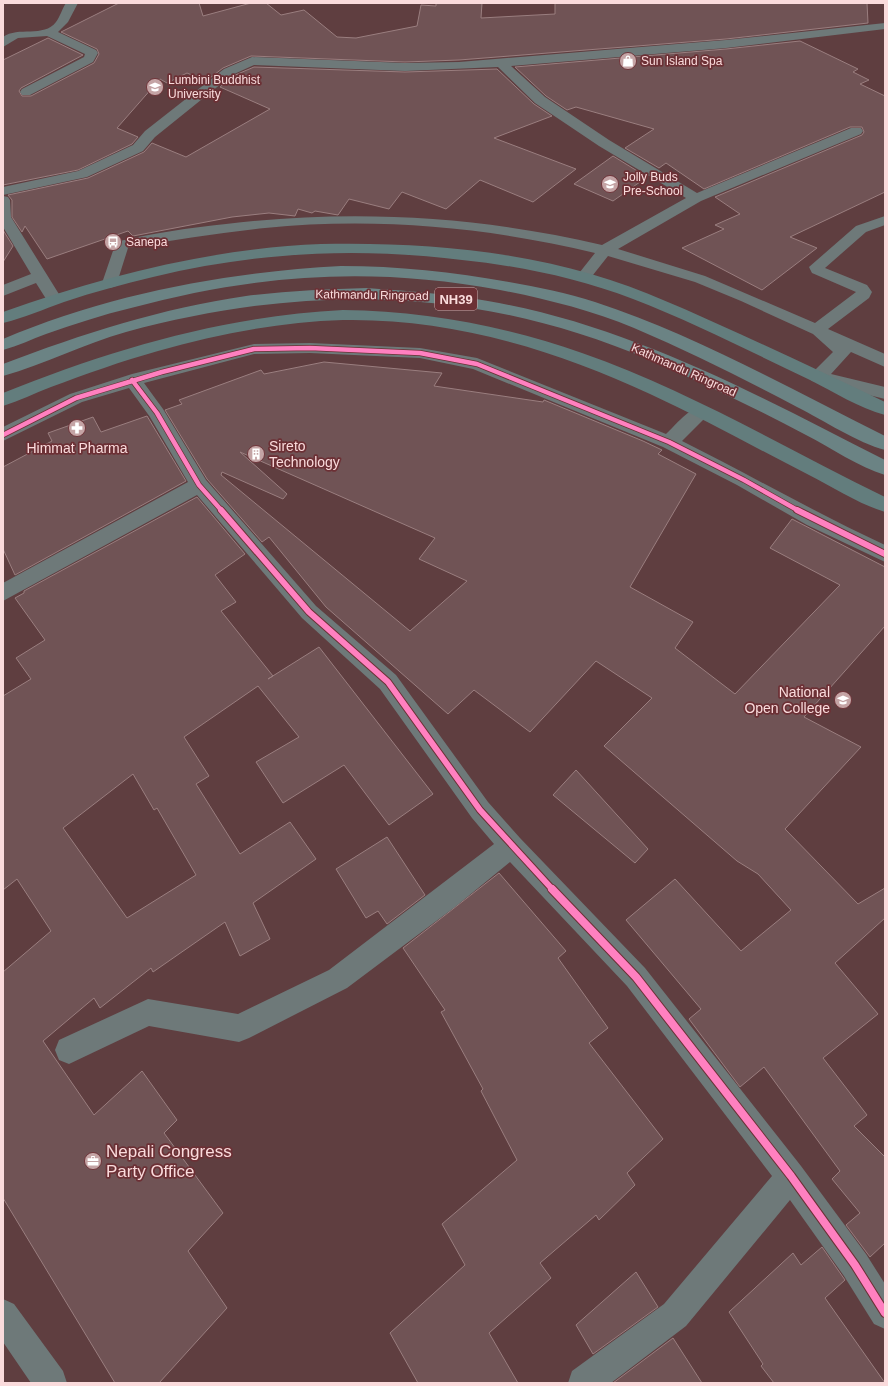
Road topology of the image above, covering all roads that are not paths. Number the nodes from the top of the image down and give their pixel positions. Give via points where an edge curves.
1 (72, 3) edge
2 (885, 26) edge
3 (48, 32) junction
4 (3, 43) edge
5 (500, 62) junction
6 (26, 92) dead end
7 (856, 131) dead end
8 (3, 191) edge
9 (696, 198) junction
10 (3, 201) edge
11 (885, 220) edge
12 (605, 250) junction
13 (40, 276) junction
14 (584, 277) junction
15 (110, 282) junction
16 (3, 290) edge
17 (54, 299) junction
18 (3, 318) edge
19 (817, 329) junction
20 (3, 345) edge
21 (885, 361) edge
22 (3, 370) edge
23 (818, 377) junction
24 (132, 380) junction
25 (885, 393) edge
26 (3, 400) edge
27 (885, 409) edge
28 (701, 412) junction
29 (3, 435) edge
30 (669, 442) junction
31 (885, 444) edge
32 (885, 468) edge
33 (200, 485) junction
34 (885, 505) edge
35 (885, 554) edge
36 (3, 593) edge
37 (511, 846) junction
38 (69, 1050) dead end
39 (791, 1176) junction
40 (885, 1313) edge
41 (3, 1315) edge
42 (50, 1383) edge
43 (584, 1383) edge

1 - 3 street via 57,28
2 - 5 street via 726,44
3 - 4 street via 22,33 6,39
3 - 6 street via 92,53 89,59
5 - 8 street via 405,67 252,61 228,72 150,134 138,148 82,174
5 - 9 street via 540,100 604,143
7 - 9 street
9 - 12 street
10 - 13 street via 4,217
11 - 19 street via 861,229 817,266 817,270 861,288 864,292
12 - 14 street
12 - 15 street via 498,229 400,220 298,220 234,225 120,244
12 - 19 street via 700,279
13 - 16 street
13 - 17 street
14 - 15 main road via 490,259 427,251 357,247 297,249 226,258
14 - 23 main road via 670,308
15 - 17 main road
17 - 18 main road
19 - 21 street
19 - 23 street via 843,352
20 - 31 highway, Kathmandu Ringroad / NH39 via 89,314 194,288 248,278 338,271 407,272 533,292 597,308 666,334 730,364
22 - 32 highway, Kathmandu Ringroad / NH39 via 121,328 234,302 344,292 435,296 501,307 612,339 762,404
23 - 25 street
23 - 27 main road
24 - 29 street via 76,398
24 - 30 street via 254,349 310,348 420,353 477,364
24 - 33 street via 157,413
26 - 28 main road via 36,386 179,340 310,317 376,316 455,325 510,337 576,357 657,390
28 - 30 street
28 - 34 main road
30 - 35 street via 744,480 814,520
33 - 36 street
33 - 37 street via 309,612 388,682 480,810
37 - 38 street via 338,979 240,1028 148,1012
37 - 39 street via 636,977
39 - 40 street via 855,1265
39 - 43 street via 675,1314
41 - 42 street

